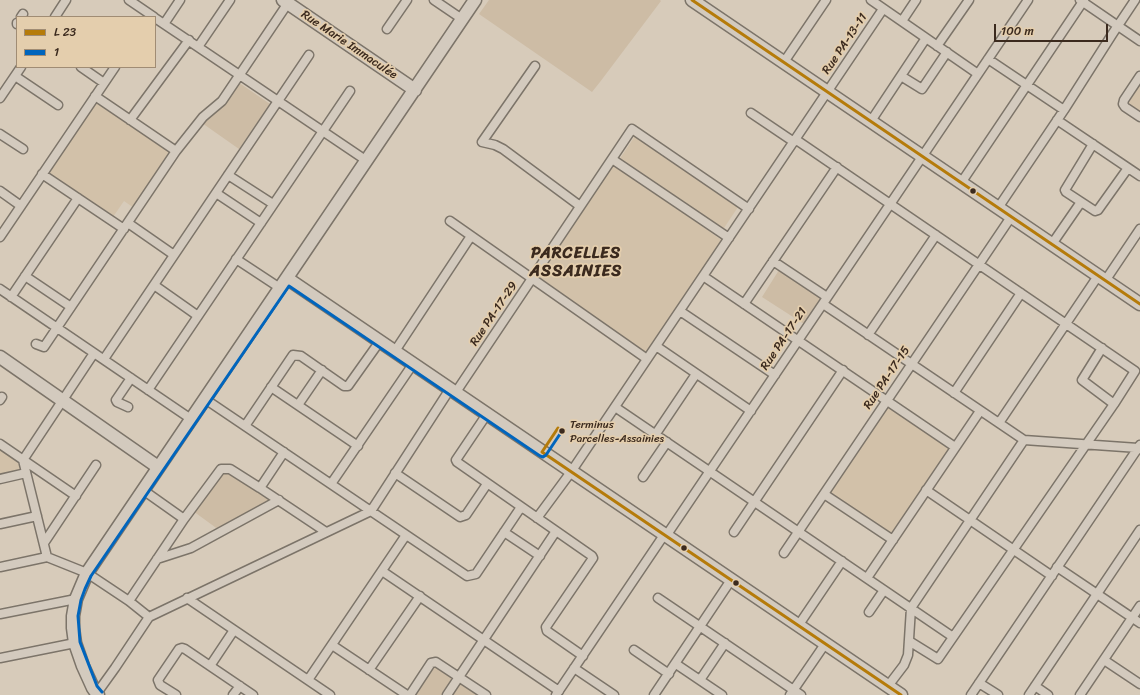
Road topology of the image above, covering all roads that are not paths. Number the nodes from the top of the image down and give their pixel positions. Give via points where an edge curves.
1 (66, 0) edge
2 (129, 0) edge
3 (180, 0) edge
4 (230, 0) edge
5 (407, 0) edge
6 (434, 0) edge
7 (475, 0) edge
8 (692, 0) edge
9 (826, 0) edge
10 (871, 0) edge
11 (916, 0) edge
12 (969, 0) edge
13 (1028, 0) edge
14 (1135, 0) edge
15 (1082, 1) edge
16 (286, 2) edge
17 (883, 9) junction
18 (56, 16) edge
19 (152, 16) edge
20 (156, 19) edge
21 (462, 20) junction
22 (902, 21) junction
23 (164, 24) junction
24 (1117, 25) junction
25 (387, 29) dead end
26 (926, 38) junction
27 (189, 40) junction
28 (1140, 41) edge
29 (937, 46) junction
30 (198, 47) junction
31 (947, 52) junction
32 (309, 55) dead end
33 (988, 59) junction
34 (784, 62) junction
35 (535, 66) dead end
36 (20, 68) edge
37 (82, 68) edge
38 (114, 68) edge
39 (978, 74) junction
40 (240, 75) junction
41 (15, 76) junction
42 (901, 76) junction
43 (1140, 76) edge
44 (104, 83) junction
45 (1027, 85) junction
46 (350, 90) dead end
47 (415, 90) junction
48 (827, 92) junction
49 (1, 93) edge
50 (95, 96) junction
51 (278, 101) junction
52 (58, 105) dead end
53 (1064, 110) junction
54 (751, 113) dead end
55 (1140, 117) edge
56 (130, 120) junction
57 (1057, 120) junction
58 (871, 121) junction
59 (322, 131) junction
60 (0, 134) edge
61 (795, 140) junction
62 (1093, 144) junction
63 (23, 149) dead end
64 (176, 151) junction
65 (922, 156) junction
66 (612, 159) junction
67 (367, 161) junction
68 (837, 167) junction
69 (1128, 168) junction
70 (42, 174) junction
71 (228, 175) junction
72 (1140, 176) edge
73 (961, 183) junction
74 (0, 191) edge
75 (216, 193) junction
76 (78, 198) junction
77 (1081, 202) junction
78 (273, 204) junction
79 (890, 204) junction
80 (21, 206) junction
81 (580, 206) junction
82 (998, 208) junction
83 (749, 209) junction
84 (1011, 216) junction
85 (450, 221) dead end
86 (261, 222) junction
87 (126, 226) junction
88 (1140, 229) edge
89 (936, 234) junction
90 (472, 236) junction
91 (0, 237) edge
92 (728, 238) junction
93 (1052, 244) junction
94 (174, 255) junction
95 (236, 259) junction
96 (774, 261) junction
97 (979, 264) junction
98 (25, 276) junction
99 (703, 276) junction
100 (532, 278) junction
101 (1102, 278) junction
102 (284, 283) junction
103 (154, 285) junction
104 (0, 289) edge
105 (1021, 293) junction
106 (11, 297) junction
107 (825, 301) junction
108 (744, 304) junction
109 (1140, 304) edge
110 (71, 307) junction
111 (680, 311) junction
112 (198, 316) junction
113 (1066, 323) junction
114 (57, 328) junction
115 (868, 335) junction
116 (798, 340) junction
117 (380, 341) junction
118 (36, 344) dead end
119 (656, 346) junction
120 (1102, 348) junction
121 (395, 351) junction
122 (94, 353) junction
123 (0, 356) edge
124 (104, 359) junction
125 (647, 359) junction
126 (413, 364) junction
127 (912, 364) junction
128 (322, 370) junction
129 (843, 370) junction
130 (696, 374) junction
131 (775, 375) junction
132 (131, 378) junction
133 (271, 387) junction
134 (148, 390) junction
135 (453, 390) junction
136 (954, 393) junction
137 (205, 399) junction
138 (887, 400) junction
139 (62, 401) junction
140 (1114, 404) junction
141 (298, 405) junction
142 (128, 407) dead end
143 (615, 407) junction
144 (980, 410) junction
145 (751, 411) junction
146 (487, 414) junction
147 (191, 419) junction
148 (999, 423) junction
149 (245, 426) junction
150 (655, 434) junction
151 (1024, 440) junction
152 (667, 442) junction
153 (0, 444) edge
154 (1086, 444) junction
155 (358, 446) junction
156 (956, 447) junction
157 (1139, 447) edge
158 (284, 452) junction
159 (23, 460) junction
160 (96, 465) dead end
161 (158, 467) junction
162 (571, 472) junction
163 (710, 472) junction
164 (395, 473) junction
165 (26, 474) junction
166 (643, 477) dead end
167 (0, 479) edge
168 (331, 484) junction
169 (487, 484) junction
170 (260, 488) junction
171 (143, 490) junction
172 (926, 490) junction
173 (824, 494) junction
174 (76, 496) junction
175 (279, 500) junction
176 (754, 502) junction
177 (521, 507) junction
178 (371, 511) junction
179 (36, 516) junction
180 (537, 518) junction
181 (184, 519) junction
182 (970, 520) junction
183 (0, 524) edge
184 (1140, 530) edge
185 (556, 531) junction
186 (326, 532) junction
187 (504, 532) junction
188 (734, 532) dead end
189 (798, 532) junction
190 (406, 535) junction
191 (665, 536) junction
192 (893, 540) junction
193 (44, 543) junction
194 (1013, 550) junction
195 (784, 553) dead end
196 (540, 556) junction
197 (47, 557) junction
198 (157, 560) junction
199 (842, 561) junction
200 (0, 567) edge
201 (1057, 567) junction
202 (382, 571) junction
203 (87, 573) junction
204 (1052, 576) junction
205 (867, 578) junction
206 (732, 580) junction
207 (884, 590) junction
208 (1097, 594) junction
209 (420, 596) junction
210 (187, 598) junction
211 (658, 598) dead end
212 (76, 599) junction
213 (128, 601) junction
214 (1140, 606) edge
215 (911, 608) junction
216 (869, 612) dead end
217 (0, 614) edge
218 (149, 617) junction
219 (1132, 618) junction
220 (1140, 623) edge
221 (798, 626) junction
222 (700, 627) junction
223 (234, 630) junction
224 (953, 637) junction
225 (484, 639) junction
226 (908, 640) junction
227 (75, 643) junction
228 (725, 643) junction
229 (825, 644) junction
230 (332, 646) junction
231 (634, 650) dead end
232 (583, 656) junction
233 (0, 658) edge
234 (1104, 660) junction
235 (676, 664) junction
236 (210, 666) junction
237 (574, 668) junction
238 (369, 670) junction
239 (669, 674) junction
240 (458, 677) junction
241 (308, 680) junction
242 (700, 680) junction
243 (979, 683) junction
244 (1140, 684) edge
245 (240, 686) junction
246 (888, 686) junction
247 (1035, 686) junction
248 (792, 692) edge
249 (94, 693) edge
250 (558, 693) edge
251 (176, 695) edge
252 (233, 695) edge
253 (253, 695) edge
254 (330, 695) edge
255 (407, 695) edge
256 (410, 695) edge
257 (447, 695) edge
258 (486, 695) edge
259 (614, 695) edge
260 (654, 695) edge
261 (722, 695) edge
262 (801, 695) edge
263 (901, 695) edge
264 (971, 695) edge
265 (998, 695) edge
266 (1028, 695) edge
267 (1048, 695) edge
268 (1080, 695) edge

1 - 18 street
2 - 19 street
3 - 23 street
4 - 30 street
5 - 25 street
6 - 21 street
7 - 21 street
8 - 34 street
9 - 34 street
10 - 17 street
11 - 22 street
12 - 29 street
13 - 33 street, Rue PA-17-21
14 - 24 street
15 - 24 street
15 - 45 street
16 - 40 street
16 - 47 street, Rue Marie Immaculée
17 - 22 street
17 - 48 street, Rue PA-13-11
20 - 23 street
21 - 47 street
22 - 26 street
23 - 27 street
24 - 28 street
24 - 53 street
26 - 29 street
26 - 42 street
27 - 30 street
27 - 56 street
29 - 31 street
30 - 40 street
31 - 39 street
31 - 42 street via 922,89
32 - 51 street
33 - 39 street, Rue PA-17-21
33 - 45 street
34 - 48 street
35 - 81 street via 482,142 503,149
36 - 41 street
37 - 44 street
38 - 44 street
39 - 65 street, Rue PA-17-21
40 - 51 street
40 - 64 street via 222,101 199,122
41 - 49 street
41 - 52 street
42 - 58 street
43 - 55 street via 1123,104
44 - 50 street
45 - 53 street
45 - 73 street
46 - 59 street
47 - 67 street
48 - 58 street
48 - 61 street, Rue PA-13-11
50 - 56 street
50 - 70 street
51 - 59 street
51 - 71 street
53 - 57 street
54 - 61 street
56 - 64 street
57 - 62 street
57 - 82 street
58 - 65 street
59 - 67 street
59 - 78 street
60 - 63 street
61 - 68 street
61 - 83 street, Rue PA-13-11
62 - 69 street
62 - 77 street via 1065,187 1066,192
64 - 87 street
65 - 73 street
65 - 79 street, Rue PA-17-21
66 - 81 street, Rue PA-17-29
66 - 83 street, Rue PA-17-29 via 632,129
66 - 92 street
67 - 102 street
68 - 79 street
68 - 96 street
69 - 72 street
69 - 77 street via 1098,210 1094,211
70 - 76 street
70 - 80 street
71 - 75 street
71 - 78 street
73 - 82 street
74 - 80 street
75 - 86 street
75 - 94 street
76 - 87 street
76 - 98 street
77 - 93 street
78 - 86 street
79 - 89 street
79 - 107 street, Rue PA-17-21
80 - 91 street
81 - 100 street, Rue PA-17-29
82 - 84 street
83 - 92 street, Rue PA-13-11
84 - 93 street
84 - 97 street, Rue PA-17-15
85 - 90 street
86 - 95 street
87 - 94 street
87 - 110 street
88 - 101 street
89 - 97 street
89 - 115 street
90 - 100 street
90 - 121 street
92 - 99 street, Rue PA-13-11
93 - 101 street
94 - 103 street
95 - 102 street
95 - 112 street
96 - 107 street
96 - 108 street
97 - 105 street
97 - 127 street, Rue PA-17-15
98 - 106 street
98 - 110 street
99 - 108 street
99 - 111 street, Rue PA-13-11
100 - 125 street
100 - 135 street, Rue PA-17-29
101 - 109 street
101 - 113 street
102 - 117 street
102 - 137 street
103 - 112 street
103 - 124 street
104 - 106 street
105 - 113 street
105 - 136 street
106 - 114 street
107 - 115 street
107 - 116 street, Rue PA-17-21
108 - 116 street
110 - 114 street
111 - 119 street, Rue PA-13-11
111 - 131 street
112 - 134 street
113 - 120 street
113 - 148 street
114 - 118 street via 44,347
114 - 122 street
115 - 127 street
116 - 129 street
116 - 131 street, Rue PA-17-21
117 - 121 street
117 - 128 street via 348,386 344,386
119 - 125 street, Rue PA-13-11
119 - 130 street
120 - 140 street via 1082,380
120 - 140 street via 1135,371
121 - 126 street
122 - 124 street
122 - 139 street
123 - 139 street
124 - 132 street
125 - 143 street, Rue PA-13-11
126 - 135 street
126 - 155 street
127 - 136 street
127 - 138 street, Rue PA-17-15
128 - 133 street via 301,356 293,355
128 - 141 street
129 - 138 street
129 - 176 street
130 - 145 street
130 - 150 street
131 - 145 street, Rue PA-17-21
132 - 134 street
132 - 142 street via 116,400
133 - 141 street
133 - 149 street
134 - 147 street
135 - 146 street
135 - 164 street, Rue PA-17-29
136 - 144 street
137 - 147 street
137 - 149 street
138 - 156 street
138 - 173 street, Rue PA-17-15
139 - 159 street
139 - 161 street
140 - 154 street
141 - 155 street
143 - 150 street
143 - 162 street, Rue PA-13-11
144 - 148 street
144 - 156 street
145 - 163 street, Rue PA-17-21
146 - 162 street
146 - 169 street via 456,460
147 - 161 street
148 - 151 street
149 - 158 street
150 - 152 street
151 - 154 street
151 - 182 street
152 - 163 street
152 - 166 street
153 - 159 street
154 - 157 street
154 - 194 street
155 - 168 street
156 - 172 street
157 - 201 street
158 - 168 street
158 - 170 street
159 - 165 street
159 - 174 street
160 - 174 street
161 - 171 street
162 - 180 street, Rue PA-13-11
162 - 191 street
163 - 176 street
163 - 191 street, Rue PA-17-21
164 - 169 street via 460,517 466,515
164 - 178 street, Rue PA-17-29
165 - 167 street
165 - 179 street
168 - 178 street
169 - 177 street
170 - 175 street
170 - 181 street via 230,469 221,469
171 - 181 street
171 - 203 street
172 - 182 street
172 - 192 street
173 - 189 street, Rue PA-17-15
173 - 192 street
174 - 193 street
175 - 186 street
175 - 198 street via 191,548
176 - 188 street
176 - 189 street
177 - 180 street
177 - 187 street
178 - 186 street
178 - 190 street
179 - 183 street
179 - 193 street
180 - 185 street
181 - 198 street
182 - 194 street
182 - 215 street
184 - 208 street
185 - 196 street
185 - 232 street via 593,558 546,629
186 - 210 street
187 - 190 street via 476,574 471,576 467,576
187 - 196 street
189 - 195 street, Rue PA-17-15
189 - 199 street
190 - 202 street
191 - 206 street
191 - 232 street, Rue PA-17-21
192 - 205 street
193 - 197 street
194 - 204 street
194 - 224 street
196 - 225 street
197 - 200 street
197 - 203 street
198 - 213 street
199 - 205 street
199 - 221 street
201 - 204 street
201 - 208 street
202 - 209 street
202 - 230 street
203 - 212 street
203 - 213 street
204 - 243 street
205 - 207 street
206 - 221 street
206 - 222 street
207 - 215 street
207 - 216 street
208 - 219 street
208 - 247 street
209 - 225 street
209 - 238 street
210 - 218 street
210 - 223 street
211 - 222 street
212 - 217 street
212 - 227 street via 73,616
213 - 218 street
214 - 219 street
215 - 224 street
215 - 226 street
218 - 249 street via 115,668
219 - 220 street
219 - 234 street
221 - 229 street
222 - 228 street
222 - 235 street
223 - 236 street
223 - 241 street
224 - 226 street via 938,659
225 - 240 street
225 - 250 street
226 - 246 street via 906,660
227 - 233 street
227 - 249 street
228 - 242 street
228 - 248 street
229 - 246 street
229 - 248 street
230 - 238 street
230 - 241 street
231 - 239 street
232 - 237 street, Rue PA-17-21
234 - 244 street
234 - 268 street
235 - 239 street
235 - 242 street
236 - 245 street
236 - 251 street via 185,649 179,649 158,680 160,685
237 - 250 street, Rue PA-17-21
237 - 259 street
238 - 255 street
239 - 260 street
240 - 256 street via 433,662
240 - 257 street
240 - 258 street
241 - 254 street
242 - 261 street
243 - 264 street
243 - 265 street
245 - 252 street
245 - 253 street
246 - 263 street
247 - 266 street
247 - 267 street
248 - 262 street

